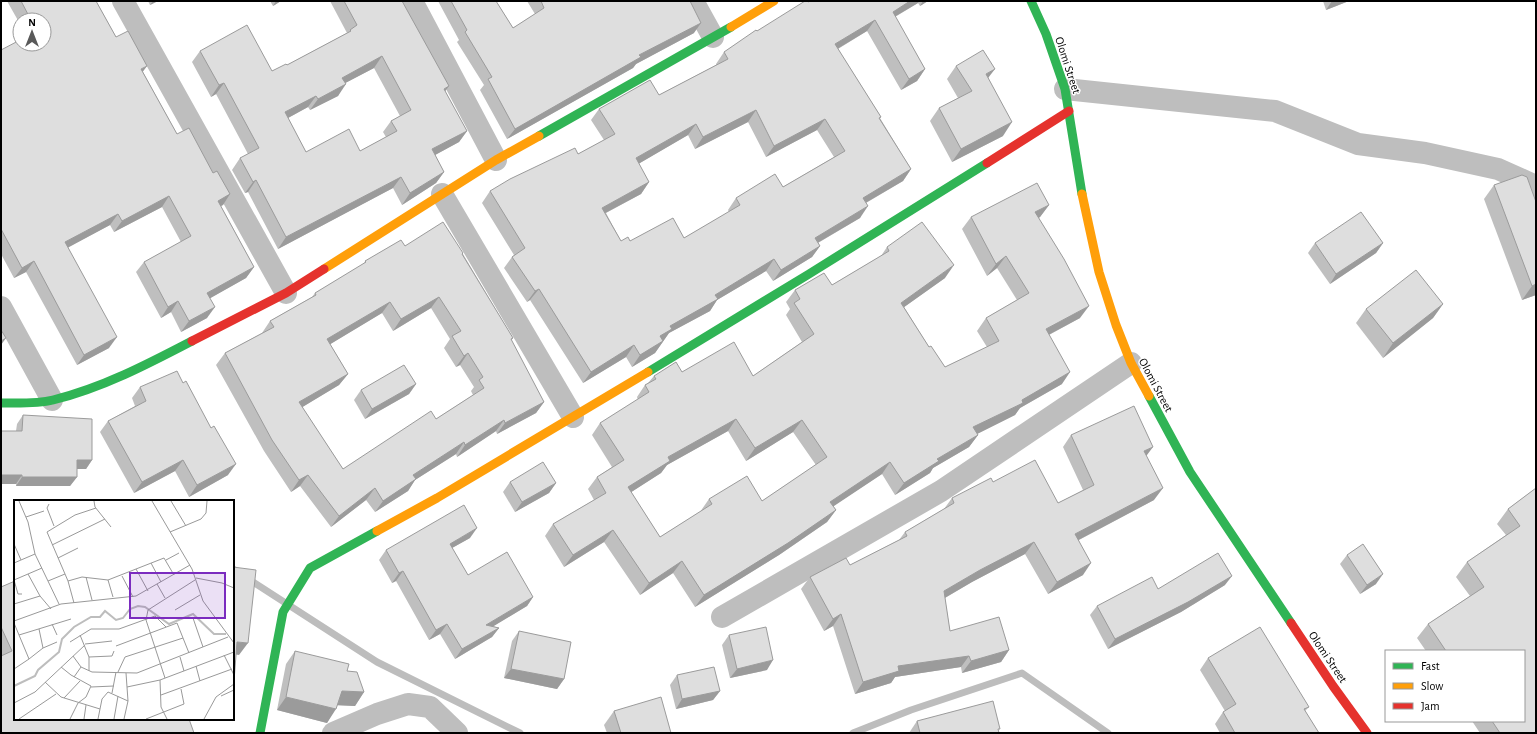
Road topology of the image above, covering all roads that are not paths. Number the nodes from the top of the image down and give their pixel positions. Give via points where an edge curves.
1 (123, 1) edge
2 (412, 1) edge
3 (693, 1) edge
4 (774, 1) edge
5 (1030, 1) edge
6 (713, 37) junction
7 (1065, 89) junction
8 (1069, 111) junction
9 (496, 160) junction
10 (1536, 186) edge
11 (442, 194) junction
12 (286, 293) junction
13 (1, 307) edge
14 (1131, 363) junction
15 (52, 400) junction
16 (1, 403) edge
17 (573, 417) junction
18 (722, 618) dead end
19 (260, 733) edge
20 (333, 733) edge
21 (457, 733) edge
22 (1367, 733) edge

1 - 12 street
2 - 9 street
3 - 6 street
4 - 6 street
5 - 7 street, Olomi Street via 1046,34
6 - 9 street
7 - 8 street, Olomi Street
7 - 10 street via 1274,111 1358,144 1425,153 1498,169
8 - 14 street, Olomi Street via 1082,196 1099,272
8 - 17 street via 809,274
9 - 11 street
11 - 12 street
11 - 17 street
12 - 15 street via 142,367 94,387
13 - 15 street
14 - 18 street via 942,491
14 - 22 street, Olomi Street via 1190,472
15 - 16 street
17 - 19 street via 437,498 310,568 283,612
20 - 21 street via 408,704 430,707

